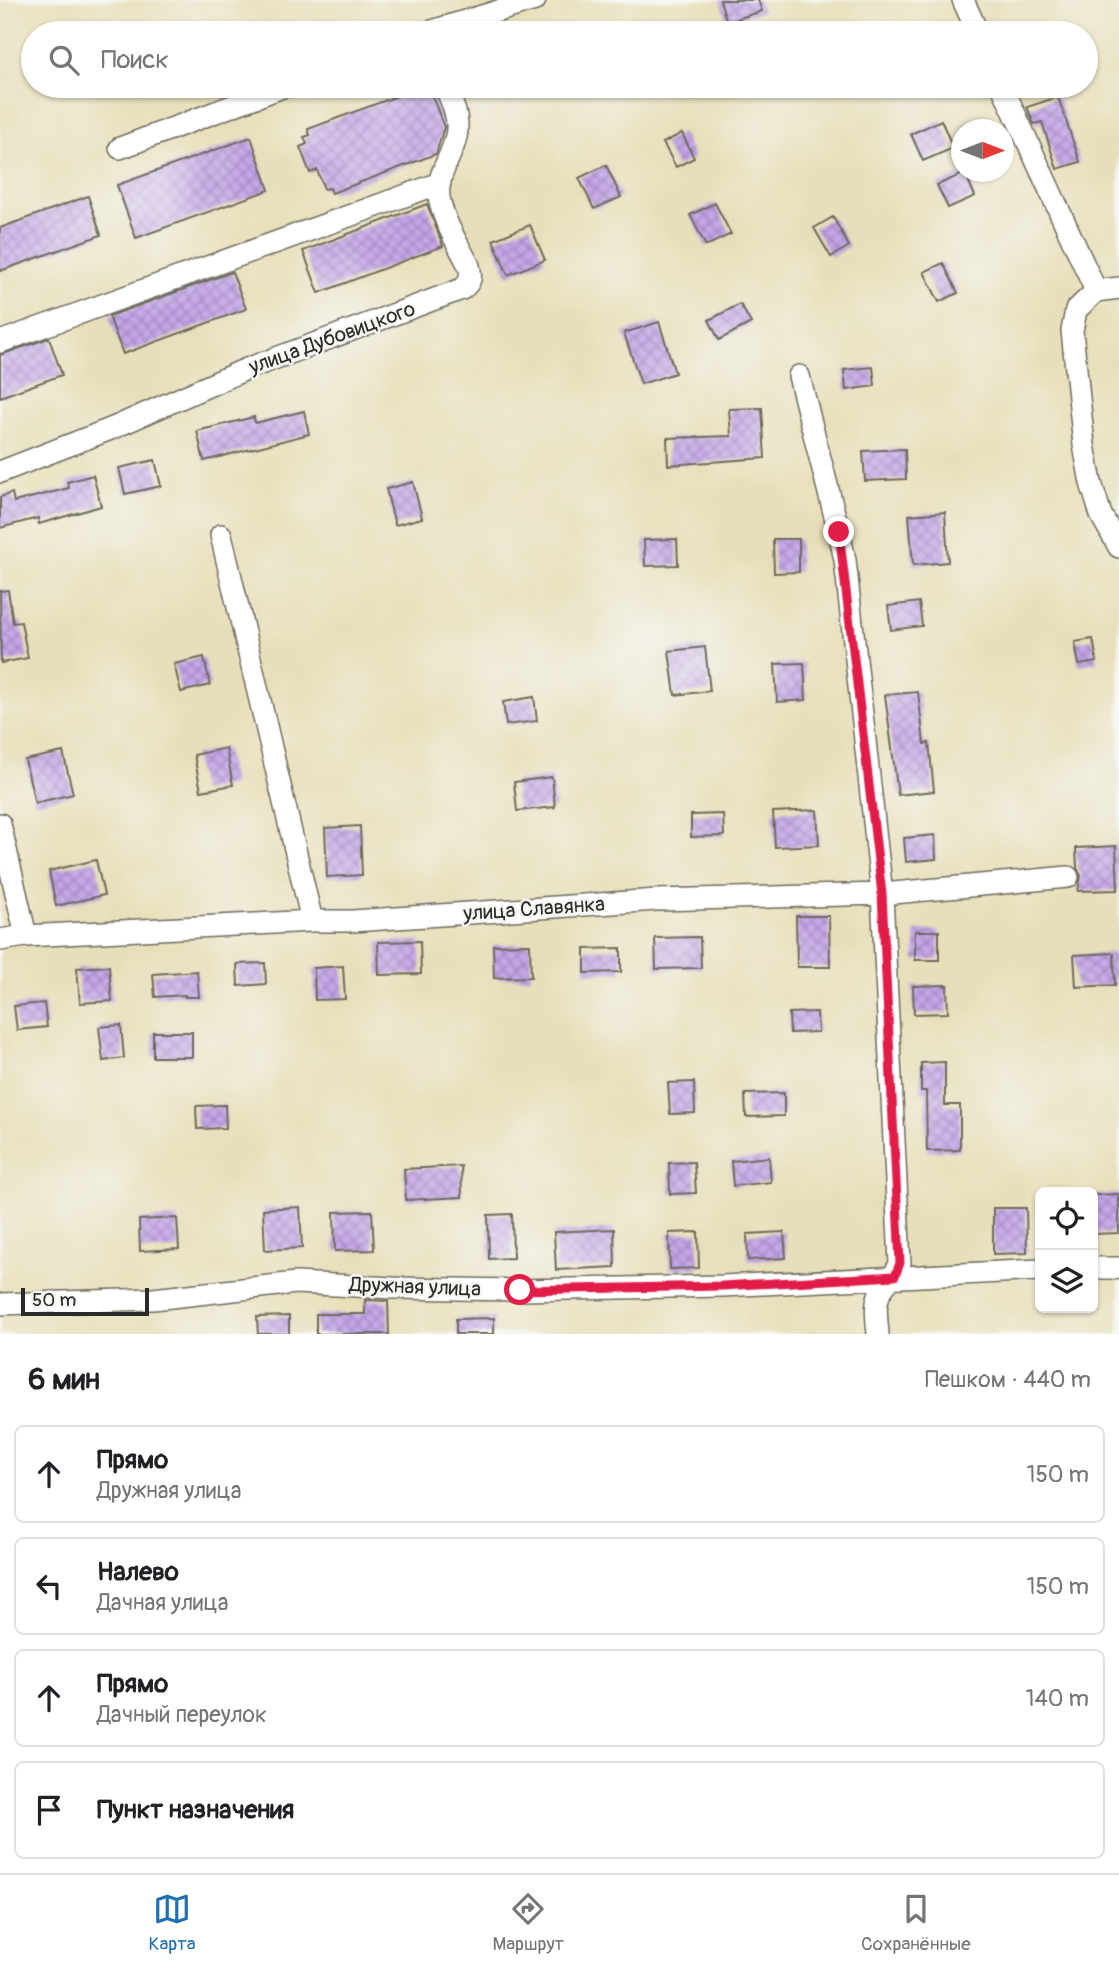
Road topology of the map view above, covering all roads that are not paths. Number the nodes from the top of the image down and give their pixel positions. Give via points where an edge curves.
1 (535, 0) edge
2 (963, 0) edge
3 (465, 21) edge
4 (973, 21) edge
5 (253, 98) edge
6 (449, 98) edge
7 (1007, 98) edge
8 (120, 148) dead end
9 (440, 183) junction
10 (1119, 288) edge
11 (1096, 292) junction
12 (0, 342) edge
13 (799, 376) dead end
14 (0, 472) edge
15 (221, 535) dead end
16 (1119, 547) edge
17 (0, 824) edge
18 (1068, 877) dead end
19 (882, 894) junction
20 (312, 921) junction
21 (26, 936) junction
22 (0, 940) edge
23 (1098, 1268) edge
24 (1119, 1268) edge
25 (1035, 1270) edge
26 (895, 1276) junction
27 (0, 1304) edge
28 (878, 1334) edge

1 - 3 street
2 - 4 street
5 - 8 street
6 - 9 street, улица Дубовицкого via 457,128
7 - 11 street
9 - 12 street
9 - 14 street, улица Дубовицкого via 443,212 469,266 469,284 462,289 244,370
10 - 11 street
11 - 16 street via 1076,310 1072,331 1091,483 1101,515
13 - 19 street via 845,560
15 - 20 street
17 - 21 street
18 - 19 street, улица Славянка
19 - 20 street, улица Славянка via 657,901
19 - 26 street via 900,1263
20 - 21 street, улица Славянка
21 - 22 street, улица Славянка
23 - 24 street
25 - 26 street, Дружная улица
26 - 27 street, Дружная улица via 722,1286 520,1290 296,1283 153,1299
26 - 28 street via 881,1290 877,1302

